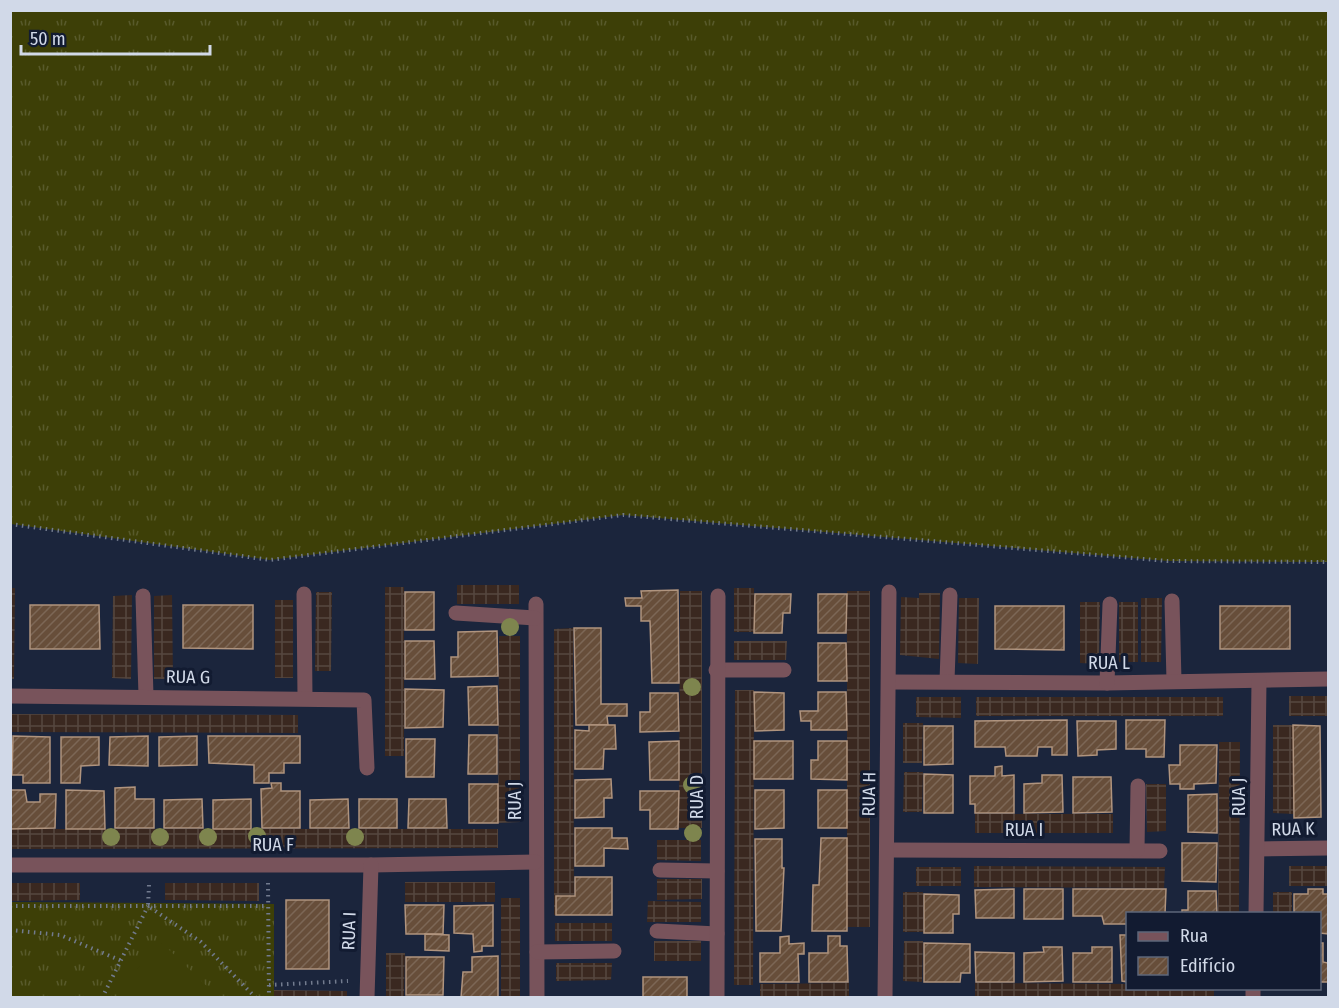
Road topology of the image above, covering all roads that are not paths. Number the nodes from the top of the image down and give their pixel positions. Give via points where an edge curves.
1 (889, 592) dead end
2 (304, 594) dead end
3 (950, 595) dead end
4 (143, 596) dead end
5 (718, 596) dead end
6 (1172, 601) dead end
7 (1110, 604) dead end
8 (456, 613) dead end
9 (716, 670) junction
10 (784, 670) dead end
11 (1329, 679) edge
12 (947, 681) junction
13 (1174, 681) junction
14 (1259, 681) junction
15 (889, 682) junction
16 (1107, 682) junction
17 (10, 696) edge
18 (146, 696) junction
19 (305, 698) junction
20 (367, 768) dead end
21 (1138, 786) dead end
22 (1329, 848) edge
23 (1258, 849) junction
24 (888, 850) junction
25 (1137, 850) junction
26 (1160, 851) dead end
27 (535, 862) junction
28 (10, 865) edge
29 (371, 865) junction
30 (660, 870) dead end
31 (717, 871) junction
32 (1256, 912) edge
33 (657, 931) dead end
34 (717, 934) junction
35 (614, 951) dead end
36 (537, 952) junction
37 (367, 998) edge
38 (537, 998) edge
39 (717, 998) edge
40 (885, 998) edge

1 - 15 street, RUA H
2 - 19 street
3 - 12 street
4 - 18 street
5 - 9 street, RUA D
6 - 13 street
7 - 16 street
8 - 27 street, RUA J via 535,611
9 - 10 street
9 - 31 street, RUA D
11 - 14 street, RUA L
12 - 15 street, RUA L
12 - 16 street, RUA L
13 - 14 street, RUA L
13 - 16 street, RUA L
14 - 23 street, RUA J
15 - 24 street, RUA H
17 - 18 street, RUA G
18 - 19 street, RUA G
19 - 20 street, RUA G via 364,700
21 - 25 street
22 - 23 street, RUA K
23 - 32 street, RUA J
24 - 25 street, RUA I
24 - 40 street, RUA H
25 - 26 street, RUA I
27 - 29 street, RUA F
27 - 36 street, RUA J
28 - 29 street, RUA F
29 - 37 street, RUA I
30 - 31 street
31 - 34 street, RUA D
33 - 34 street
34 - 39 street, RUA D
35 - 36 street
36 - 38 street, RUA J

